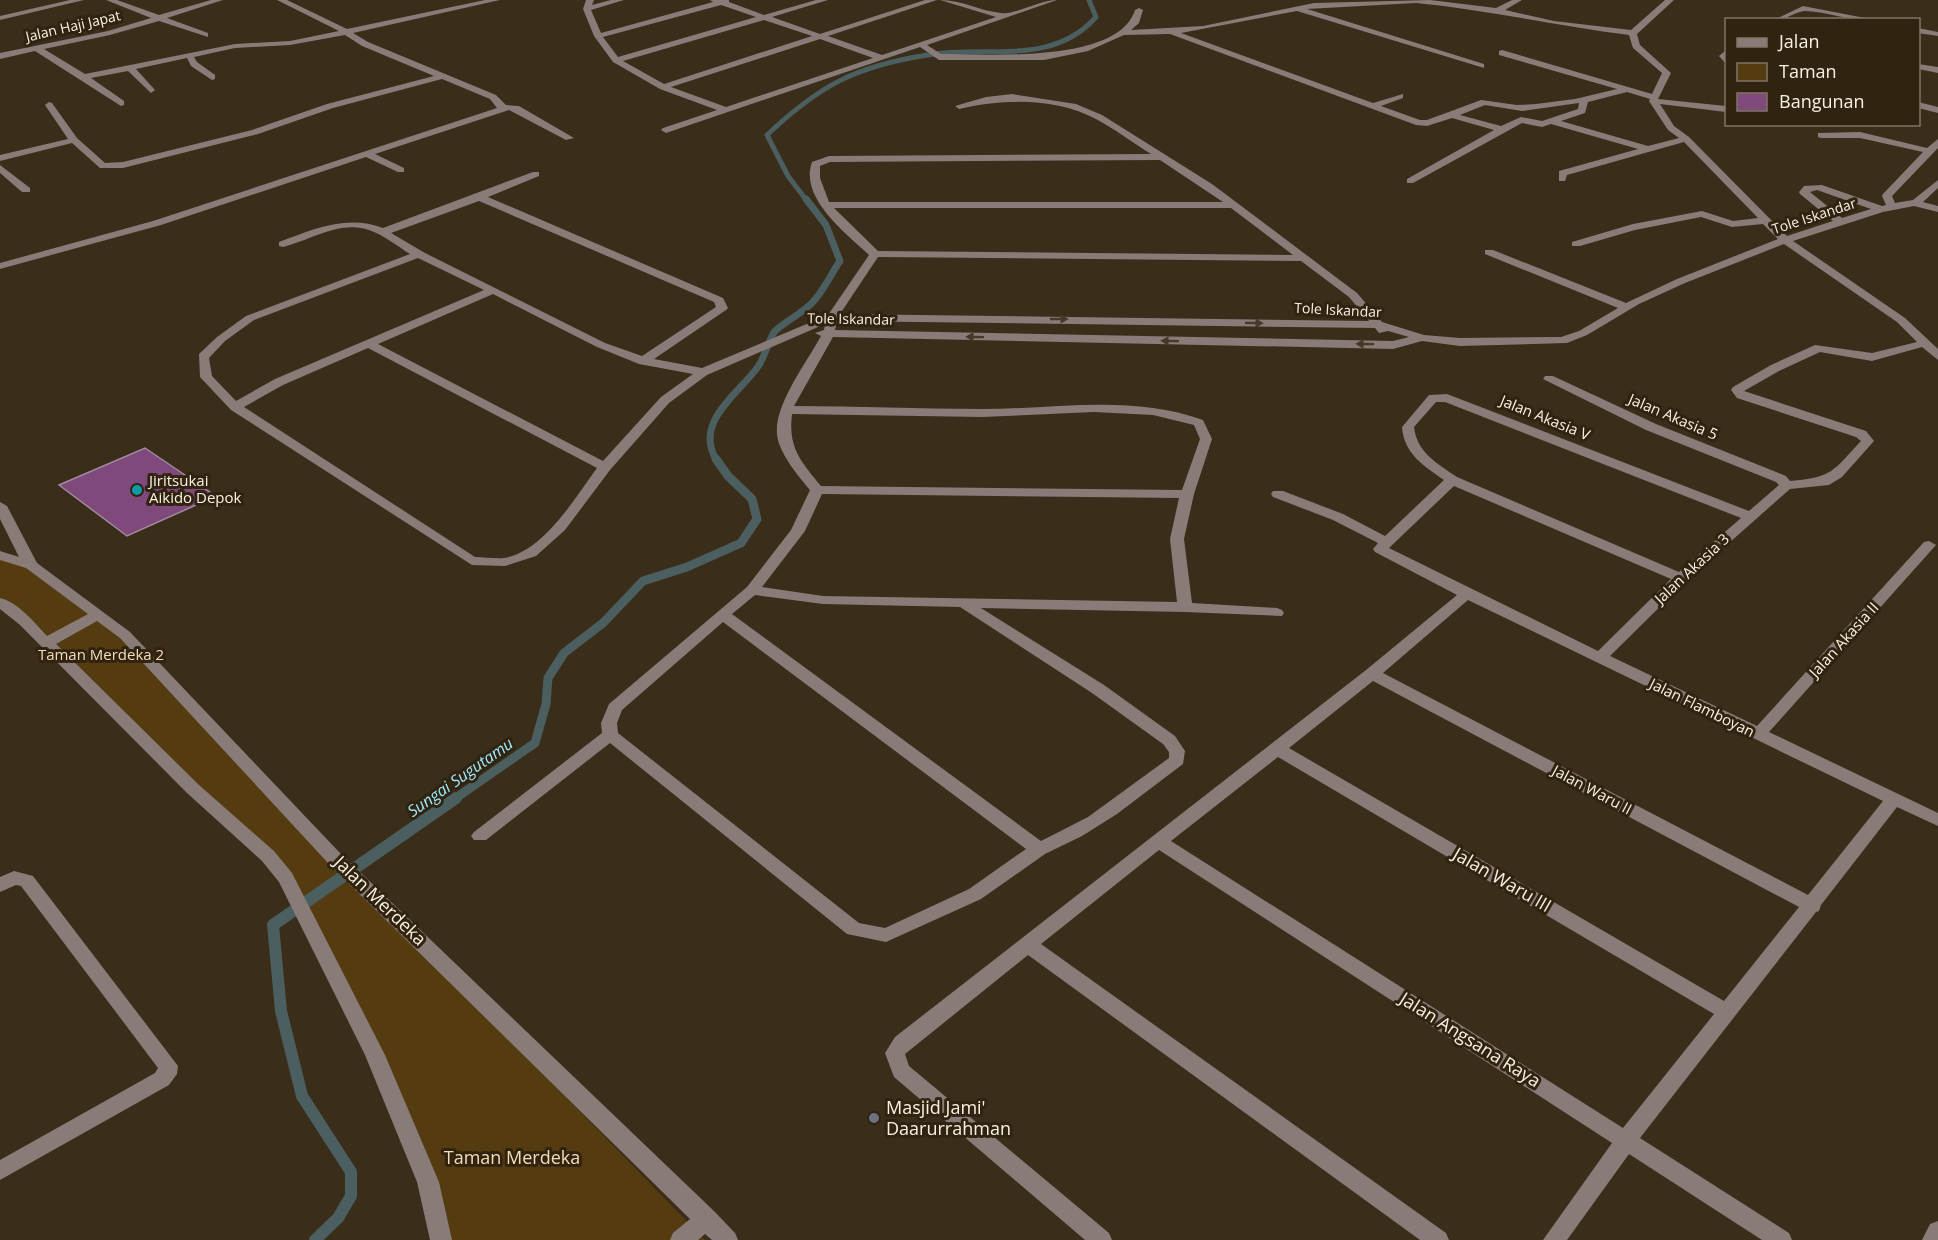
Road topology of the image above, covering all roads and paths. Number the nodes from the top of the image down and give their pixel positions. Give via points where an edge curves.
1 (80, 0) edge
2 (110, 0) edge
3 (219, 0) edge
4 (281, 0) edge
5 (496, 0) edge
6 (590, 0) edge
7 (620, 0) edge
8 (824, 0) edge
9 (933, 0) edge
10 (944, 0) edge
11 (1053, 0) edge
12 (1518, 0) edge
13 (1670, 0) edge
14 (1815, 0) edge
15 (721, 1) edge
16 (1296, 8) junction
17 (1803, 8) junction
18 (587, 9) junction
19 (1139, 10) dead end
20 (1497, 11) junction
21 (1002, 16) junction
22 (161, 17) junction
23 (0, 18) edge
24 (769, 18) junction
25 (1782, 18) edge
26 (1855, 18) edge
27 (1920, 30) edge
28 (347, 32) junction
29 (1171, 32) junction
30 (1123, 33) junction
31 (1633, 33) junction
32 (1938, 34) edge
33 (205, 35) dead end
34 (598, 36) junction
35 (824, 37) junction
36 (924, 46) junction
37 (37, 49) junction
38 (1502, 53) dead end
39 (0, 56) edge
40 (190, 57) junction
41 (880, 57) junction
42 (616, 60) junction
43 (1481, 66) dead end
44 (1920, 66) edge
45 (129, 67) junction
46 (1938, 70) edge
47 (442, 76) junction
48 (84, 77) junction
49 (212, 77) dead end
50 (663, 87) junction
51 (1628, 89) junction
52 (151, 90) dead end
53 (1400, 96) dead end
54 (1654, 99) junction
55 (1585, 101) junction
56 (121, 103) dead end
57 (49, 105) dead end
58 (959, 106) dead end
59 (1372, 106) junction
60 (1920, 106) edge
61 (501, 109) junction
62 (723, 109) junction
63 (1725, 109) edge
64 (1938, 110) edge
65 (1450, 116) junction
66 (1551, 121) junction
67 (1502, 129) junction
68 (666, 130) dead end
69 (1821, 135) dead end
70 (569, 138) dead end
71 (1686, 139) junction
72 (74, 140) junction
73 (1938, 142) edge
74 (1647, 148) junction
75 (1929, 151) junction
76 (366, 153) junction
77 (1164, 157) junction
78 (0, 158) edge
79 (0, 168) edge
80 (401, 170) dead end
81 (536, 174) dead end
82 (1562, 179) dead end
83 (1410, 181) dead end
84 (1938, 183) edge
85 (1895, 188) junction
86 (26, 190) dead end
87 (1926, 195) junction
88 (479, 197) junction
89 (1938, 198) edge
90 (1916, 203) junction
91 (1887, 204) junction
92 (824, 205) junction
93 (1233, 205) junction
94 (1938, 209) edge
95 (1767, 220) junction
96 (1841, 223) junction
97 (383, 232) junction
98 (1785, 240) junction
99 (283, 244) dead end
100 (1576, 244) dead end
101 (1489, 252) dead end
102 (419, 254) junction
103 (875, 254) junction
104 (1304, 258) junction
105 (0, 266) edge
106 (493, 290) junction
107 (1626, 307) junction
108 (832, 317) junction
109 (1095, 319) junction
110 (1379, 325) junction
111 (799, 333) junction
112 (830, 333) junction
113 (1423, 338) junction
114 (1100, 339) junction
115 (1925, 343) junction
116 (369, 344) junction
117 (1393, 345) junction
118 (1938, 356) edge
119 (643, 361) junction
120 (703, 372) junction
121 (1549, 379) dead end
122 (235, 407) junction
123 (786, 410) junction
124 (605, 467) junction
125 (1452, 480) junction
126 (1786, 484) junction
127 (818, 490) junction
128 (1187, 494) junction
129 (1278, 494) dead end
130 (0, 506) edge
131 (1749, 516) junction
132 (1386, 542) junction
133 (1929, 545) dead end
134 (0, 555) edge
135 (31, 565) junction
136 (1681, 578) junction
137 (752, 590) junction
138 (1467, 594) junction
139 (0, 602) edge
140 (964, 604) junction
141 (1185, 607) junction
142 (1277, 613) dead end
143 (722, 614) junction
144 (98, 615) junction
145 (45, 643) junction
146 (1599, 658) junction
147 (1372, 674) junction
148 (610, 735) junction
149 (1758, 735) junction
150 (1276, 748) junction
151 (1894, 799) junction
152 (1936, 816) edge
153 (480, 836) dead end
154 (1158, 841) junction
155 (1039, 849) junction
156 (0, 885) edge
157 (1813, 906) junction
158 (1027, 944) junction
159 (1727, 1012) junction
160 (1627, 1139) junction
161 (0, 1171) edge
162 (706, 1219) junction
163 (1938, 1232) edge
164 (441, 1240) edge
165 (681, 1240) edge
166 (727, 1240) edge
167 (1101, 1240) edge
168 (1438, 1240) edge
169 (1554, 1240) edge
170 (1781, 1240) edge
171 (1933, 1240) edge

1 - 23 street
2 - 22 street
3 - 22 street, Jalan Haji Japat
4 - 28 street
5 - 28 street
6 - 18 street
7 - 18 street
8 - 24 street
9 - 35 street
10 - 21 street
11 - 21 street
12 - 20 street
13 - 31 street
14 - 17 street
15 - 24 street
15 - 34 street
16 - 20 street via 1416,1
16 - 29 street
16 - 43 street
17 - 25 street
17 - 26 street
18 - 34 street
19 - 30 street via 1135,23
20 - 31 street
21 - 36 street
22 - 33 street
22 - 37 street, Jalan Haji Japat
24 - 35 street
24 - 42 street
27 - 32 street
28 - 40 street via 290,43 235,46
28 - 47 street via 365,44
29 - 30 street
29 - 59 street
30 - 36 street via 1084,50 1044,57 937,56
31 - 54 street via 1636,46 1667,73
34 - 42 street
35 - 41 street
35 - 50 street
36 - 41 street
37 - 39 street, Jalan Haji Japat
37 - 48 street
38 - 51 street
40 - 45 street
40 - 49 street
41 - 62 street
42 - 50 street
44 - 46 street
45 - 48 street
45 - 52 street
47 - 61 street via 493,97 502,105
47 - 72 street via 330,106 255,132 123,165 103,166
48 - 56 street
50 - 62 street
51 - 54 street
51 - 55 street
53 - 59 street
54 - 63 street
54 - 71 street via 1671,128
55 - 65 street via 1519,108 1483,102
55 - 66 street via 1582,111
57 - 72 street
58 - 77 street via 1012,97 1076,107
59 - 65 street via 1419,123
60 - 64 street
61 - 70 street via 516,108
61 - 76 street
62 - 68 street
65 - 67 street
66 - 67 street via 1539,124 1521,120
66 - 74 street
67 - 83 street
69 - 75 street via 1860,135
71 - 74 street
71 - 95 street
72 - 78 street
73 - 75 street
74 - 82 street via 1603,163 1568,169 1562,173
75 - 85 street
76 - 80 street
76 - 105 street via 157,223
77 - 92 street via 829,159 815,164 813,178
77 - 93 street
79 - 86 street
81 - 88 street
84 - 87 street
85 - 87 street
85 - 91 street
87 - 89 street
87 - 90 street
88 - 97 street
88 - 119 street via 719,300 722,308
90 - 91 street
90 - 94 street
91 - 96 street, Tole Iskandar
91 - 96 street via 1818,186 1804,192
92 - 93 street
92 - 103 street
93 - 104 street
95 - 98 street
95 - 100 street via 1732,224 1702,214 1634,227
96 - 98 street, Tole Iskandar
97 - 99 street via 344,225
97 - 102 street
98 - 107 street, Tole Iskandar
98 - 115 street via 1901,320
101 - 107 street
102 - 106 street
102 - 122 street via 250,318 221,339 203,357 206,377
103 - 104 street
103 - 108 street
104 - 110 street via 1353,296
106 - 116 street
106 - 119 street via 601,345
107 - 113 street, Tole Iskandar via 1563,341 1488,344
108 -> 109 street, Tole Iskandar
108 - 111 street, Tole Iskandar
108 - 112 street
109 -> 110 street, Tole Iskandar
109 - 114 street
110 - 113 street, Tole Iskandar
110 - 117 street
111 - 112 street, Tole Iskandar
111 - 120 street
114 -> 112 street, Tole Iskandar
112 - 123 street
113 - 117 street, Tole Iskandar
117 -> 114 street, Tole Iskandar
115 - 118 street
115 - 126 street via 1872,357 1819,348 1737,390 1741,395 1861,434 1868,441 1837,474 1824,482
116 - 122 street via 279,382
116 - 124 street
119 - 120 street
120 - 124 street via 665,400
121 - 126 street, Jalan Akasia 5
122 - 124 street via 472,561 505,562 531,554 560,526
123 - 127 street via 783,435 798,467
123 - 128 street via 1167,412 1199,423 1206,439
125 - 131 street, Jalan Akasia V via 1413,451 1407,439 1408,427 1433,398 1447,398
125 - 132 street
125 - 136 street, Jalan Akasia V
126 - 131 street, Jalan Akasia 3
127 - 128 street
127 - 137 street via 798,531
128 - 141 street via 1177,539
129 - 132 street via 1338,517
130 - 135 street, Jalan Merdeka
131 - 136 street, Jalan Akasia 3
132 - 138 street, Jalan Flamboyan via 1380,549 1383,552
133 - 149 street, Jalan Akasia II
134 - 135 street, Jalan Merdeka
135 - 144 street, Jalan Merdeka
136 - 146 street, Jalan Akasia 3
137 - 140 street via 823,600
137 - 143 street
138 - 146 street, Jalan Flamboyan
138 - 147 street
139 - 145 street
140 - 141 street
140 - 155 street via 1098,689 1169,740 1177,750 1177,760 1113,809
141 - 142 street
143 - 148 street via 615,708 609,723
143 - 155 street
144 - 145 street
144 - 162 street, Jalan Merdeka via 125,635 334,858
145 - 164 street via 193,789 268,856 286,878 375,1055 428,1182
146 - 149 street, Jalan Flamboyan
147 - 150 street
147 - 157 street, Jalan Waru II
148 - 153 street
148 - 155 street via 854,929 886,935 975,894
149 - 151 street, Jalan Flamboyan
150 - 154 street
150 - 159 street, Jalan Waru III
151 - 152 street, Jalan Flamboyan
151 - 157 street
154 - 158 street
154 - 160 street, Jalan Angsana Raya
156 - 161 street via 14,878 27,881 168,1066 162,1079
157 - 159 street
158 - 167 street via 902,1043 895,1053 901,1071
158 - 168 street
159 - 160 street
160 - 169 street
160 - 170 street, Jalan Angsana Raya
162 - 165 street
162 - 166 street, Jalan Merdeka
163 - 171 street

